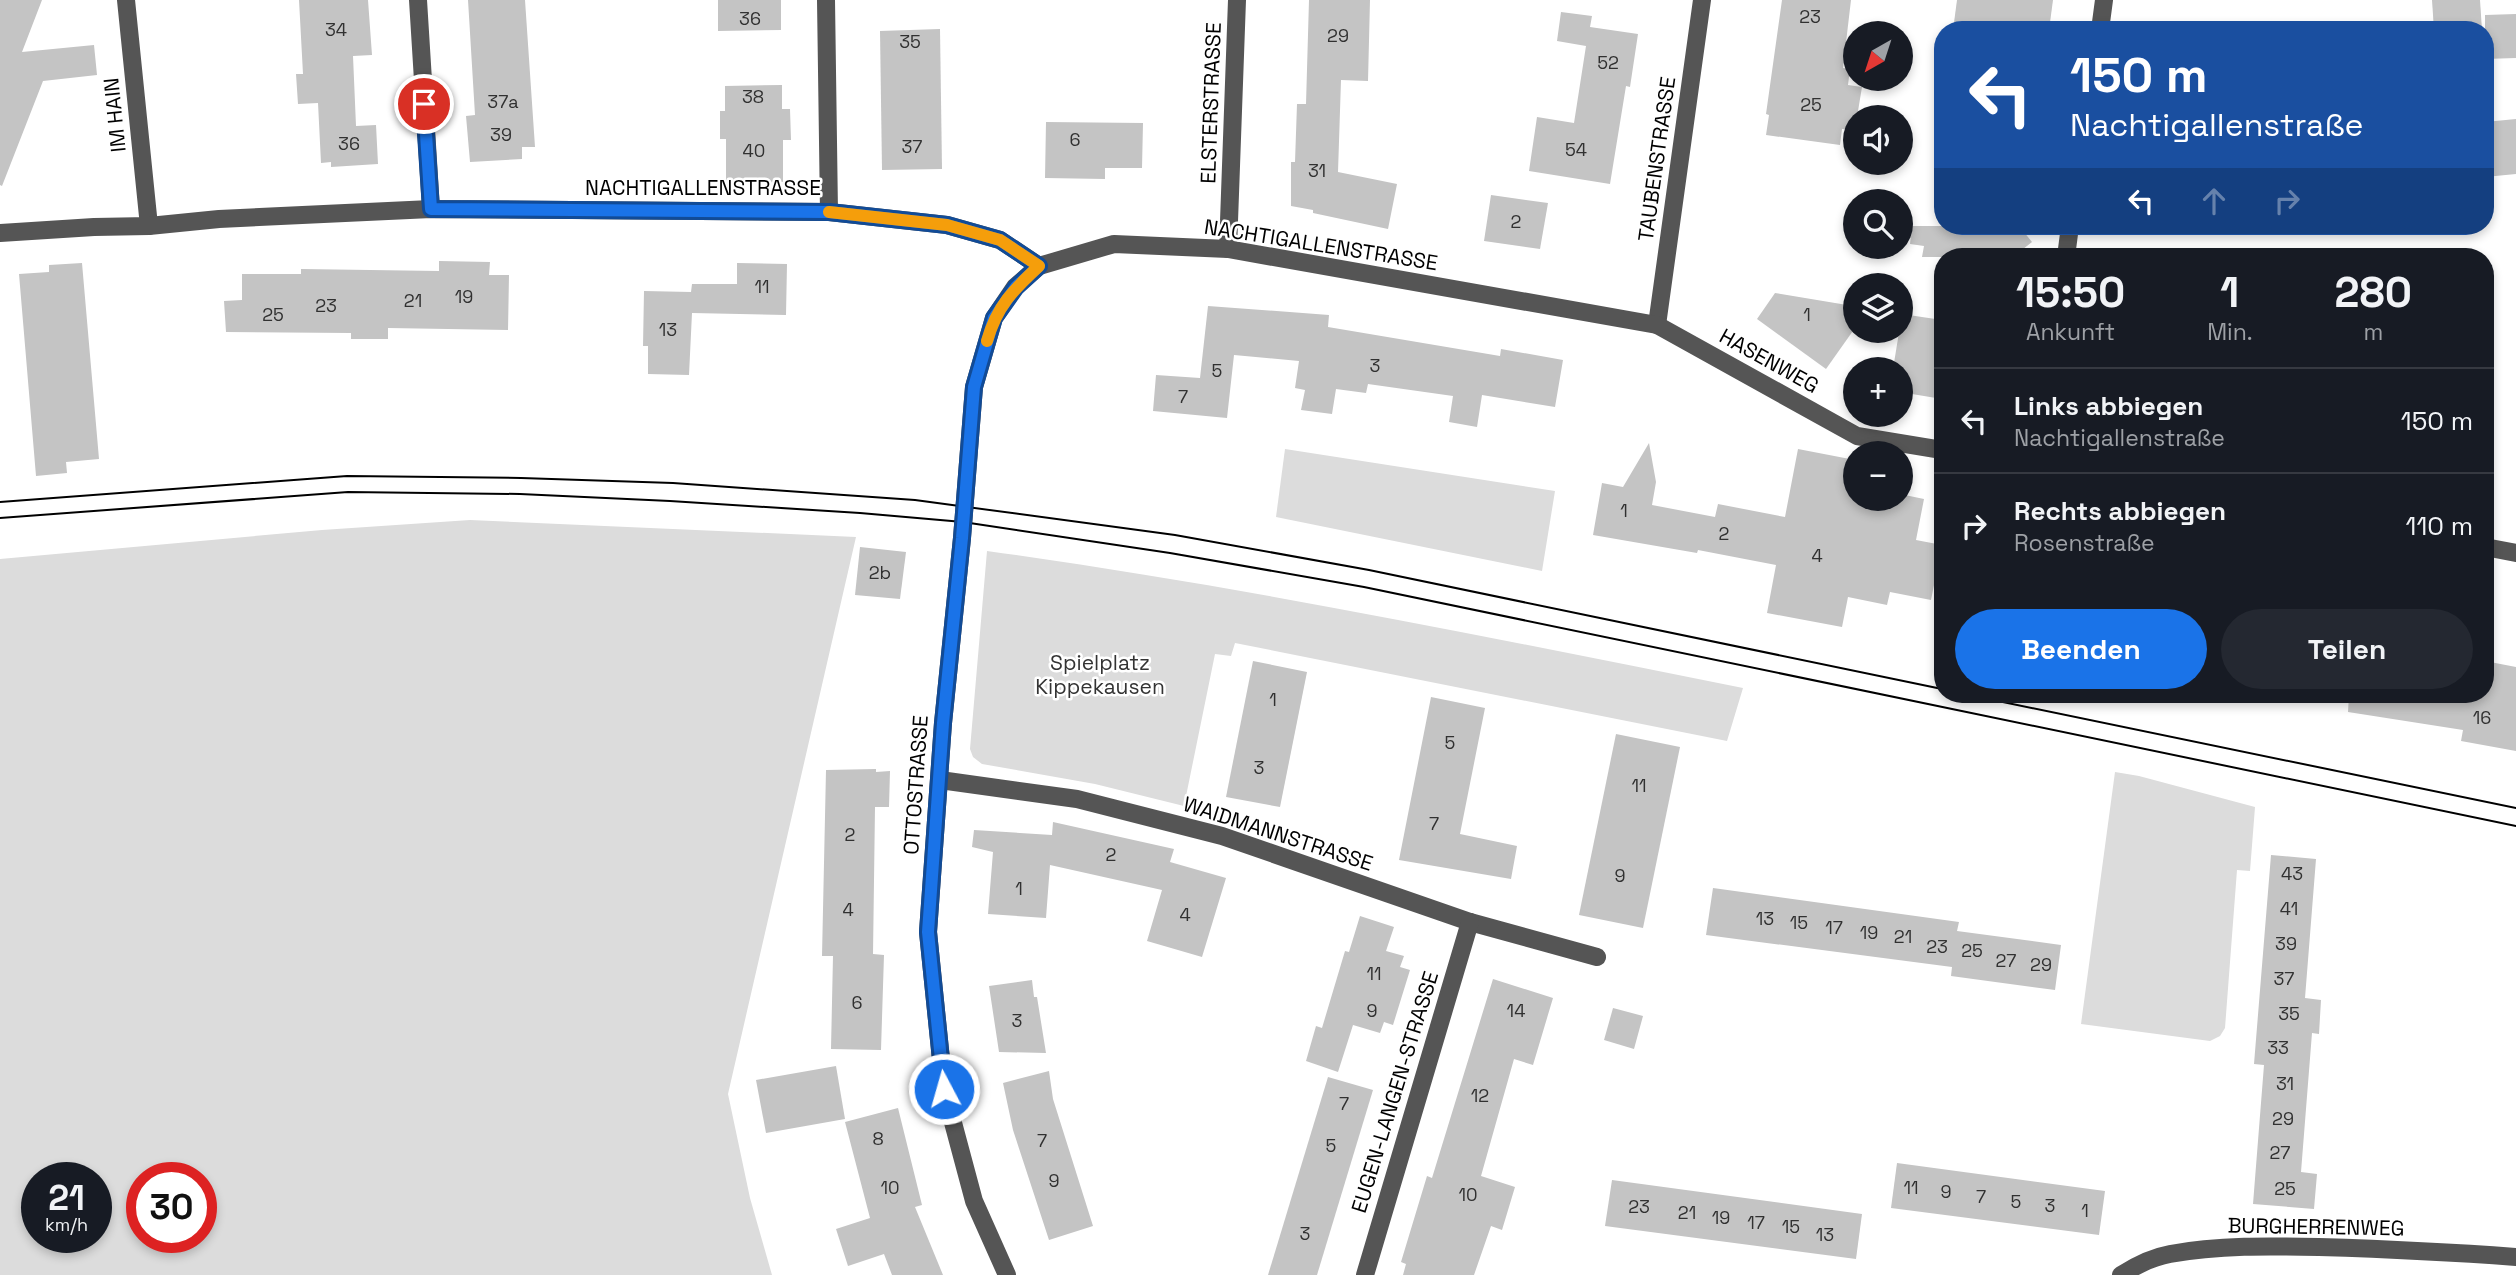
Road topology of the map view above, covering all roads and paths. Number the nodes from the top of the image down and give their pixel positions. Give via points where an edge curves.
1 (126, 0) edge
2 (418, 0) edge
3 (826, 0) edge
4 (1237, 0) edge
5 (1702, 0) edge
6 (2104, 0) edge
7 (2101, 21) edge
8 (431, 209) junction
9 (829, 212) junction
10 (149, 226) junction
11 (0, 233) edge
12 (1228, 249) junction
13 (1039, 266) junction
14 (1657, 325) junction
15 (1934, 449) edge
16 (2494, 549) edge
17 (2516, 553) edge
18 (940, 780) junction
19 (1470, 922) junction
20 (1598, 957) dead end
21 (2516, 1257) edge
22 (1007, 1275) edge
23 (1364, 1275) edge
24 (2121, 1275) edge

1 - 10 street, IM HAIN
2 - 8 street
3 - 9 street
4 - 12 street, ELSTERSTRASSE
5 - 14 street, TAUBENSTRASSE
6 - 7 street
8 - 9 street, NACHTIGALLENSTRASSE
8 - 10 street, NACHTIGALLENSTRASSE
9 - 13 street, NACHTIGALLENSTRASSE via 947,225 1000,240
10 - 11 street, NACHTIGALLENSTRASSE
12 - 13 street, NACHTIGALLENSTRASSE via 1114,244
12 - 14 street, NACHTIGALLENSTRASSE
13 - 18 street, OTTOSTRASSE via 1016,287 994,318 974,387
14 - 15 street, HASENWEG via 1857,436
16 - 17 street
18 - 19 street, WAIDMANNSTRASSE via 1077,799 1222,836
18 - 22 street, OTTOSTRASSE via 928,932 944,1089 974,1201
19 - 20 street, WAIDMANNSTRASSE
19 - 23 street, EUGEN-LANGEN-STRASSE
21 - 24 street, BURGHERRENWEG via 2362,1248 2221,1248 2167,1254

